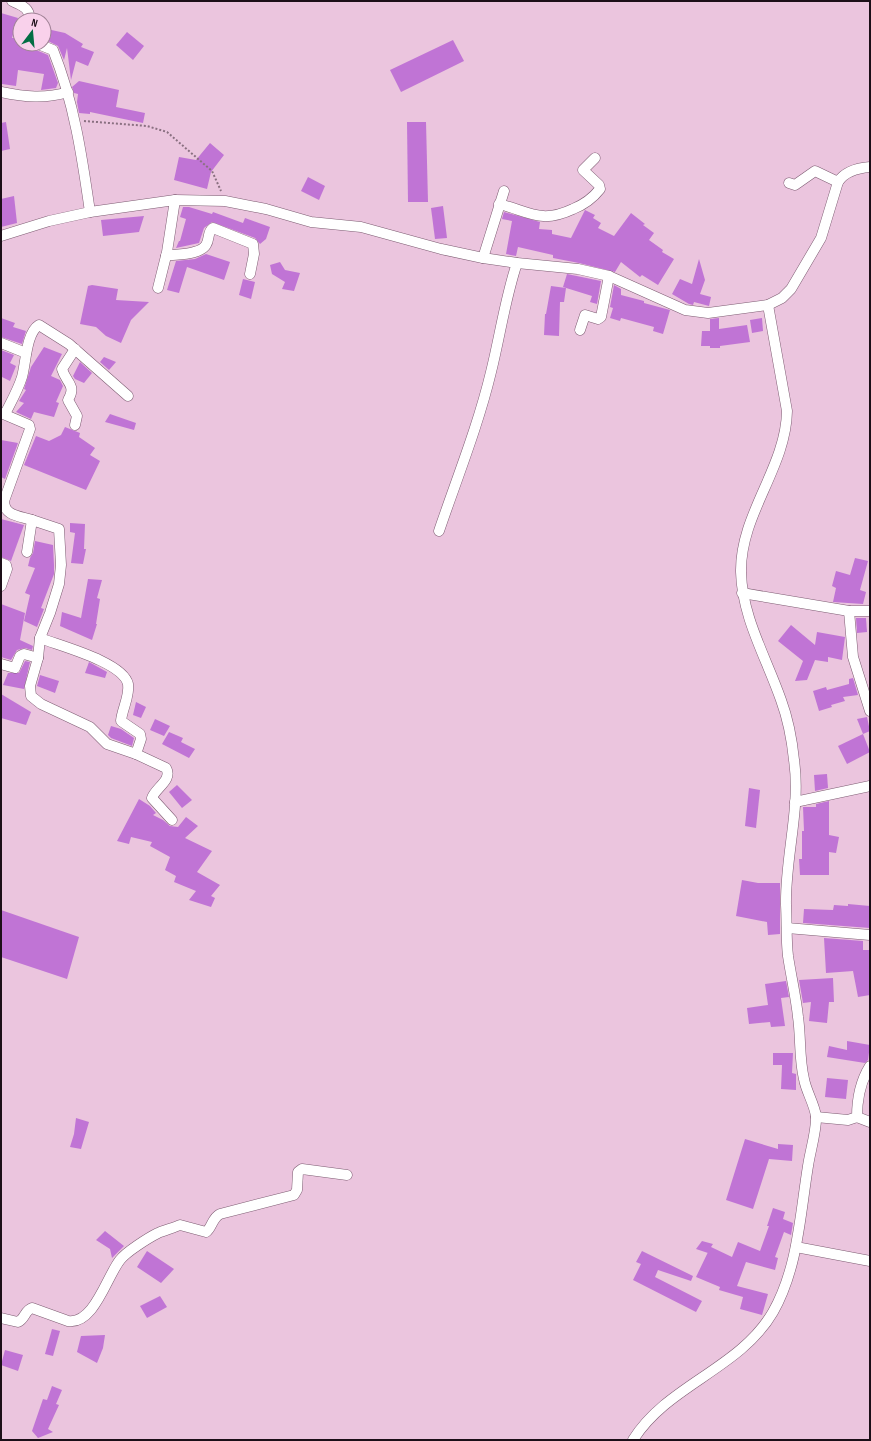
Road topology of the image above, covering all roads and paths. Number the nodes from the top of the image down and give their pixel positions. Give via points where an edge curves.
1 (12, 1) edge
2 (28, 12) edge
3 (52, 50) edge
4 (1, 92) edge
5 (68, 92) junction
6 (75, 121) junction
7 (595, 158) dead end
8 (870, 167) edge
9 (838, 182) junction
10 (789, 183) dead end
11 (504, 191) dead end
12 (175, 200) junction
13 (225, 201) junction
14 (499, 204) junction
15 (90, 212) junction
16 (1, 236) edge
17 (166, 256) junction
18 (483, 258) junction
19 (518, 263) junction
20 (250, 274) dead end
21 (609, 276) junction
22 (158, 288) dead end
23 (768, 305) junction
24 (580, 330) dead end
25 (1, 343) edge
26 (75, 349) junction
27 (26, 353) junction
28 (128, 396) dead end
29 (3, 413) edge
30 (75, 425) dead end
31 (32, 520) junction
32 (439, 531) dead end
33 (26, 552) dead end
34 (1, 563) edge
35 (1, 586) edge
36 (742, 593) junction
37 (849, 611) junction
38 (870, 612) edge
39 (40, 638) junction
40 (38, 658) junction
41 (1, 664) edge
42 (870, 711) edge
43 (136, 754) junction
44 (870, 786) edge
45 (795, 802) junction
46 (172, 820) dead end
47 (787, 928) junction
48 (870, 935) edge
49 (870, 1066) edge
50 (816, 1117) junction
51 (857, 1117) junction
52 (870, 1122) edge
53 (347, 1175) dead end
54 (796, 1247) junction
55 (870, 1261) edge
56 (1, 1318) edge
57 (633, 1440) edge

1 - 2 street via 26,8
3 - 5 street
4 - 5 street via 35,98
5 - 6 street
6 - 13 path via 147,126 167,132 212,171
6 - 15 street
7 - 14 street via 583,170 600,189 582,206 560,216 549,217 534,216
8 - 9 street via 849,171
9 - 10 street via 815,170 795,185
9 - 23 street via 821,238 808,262 791,289 782,298
11 - 14 street
12 - 13 street
12 - 15 street
12 - 17 street
13 - 18 street via 311,222 362,227
14 - 18 street
15 - 16 street
17 - 20 street via 202,249 207,244 213,228 253,244
17 - 22 street
18 - 19 street
19 - 21 street via 578,269
19 - 32 street via 508,289 491,371 477,422
21 - 23 street via 685,310 717,313
21 - 24 street via 601,317 598,319 585,316
23 - 36 street via 787,419 776,461 747,530 741,568
25 - 27 street
26 - 27 street via 40,325 35,328
26 - 28 street
26 - 30 street via 62,369 73,390 68,400 77,416
27 - 29 street via 21,378
29 - 31 street via 29,424 30,428 4,507 9,513
31 - 33 street
31 - 39 street via 57,527 60,535 59,584
34 - 35 street via 6,565 7,569
36 - 37 street
36 - 45 street via 789,729 795,762
37 - 38 street
37 - 42 street via 854,658
39 - 40 street
39 - 43 street via 109,664 124,675 128,688 121,721 140,734
40 - 41 street via 24,654 20,656 15,668
40 - 43 street via 29,692 34,700 90,727 107,744
43 - 46 street via 168,771 167,777 152,798
44 - 45 street
45 - 47 street via 786,884
47 - 48 street
47 - 50 street via 804,1078
49 - 51 street via 864,1076 857,1102
50 - 51 street via 848,1120
50 - 54 street
51 - 52 street
53 - 56 street via 302,1169 298,1172 297,1190 294,1195 220,1214 206,1232 178,1226 155,1235 121,1259 91,1311 74,1321 32,1308 18,1322
54 - 55 street
54 - 57 street via 773,1312 755,1337 727,1361 657,1409

